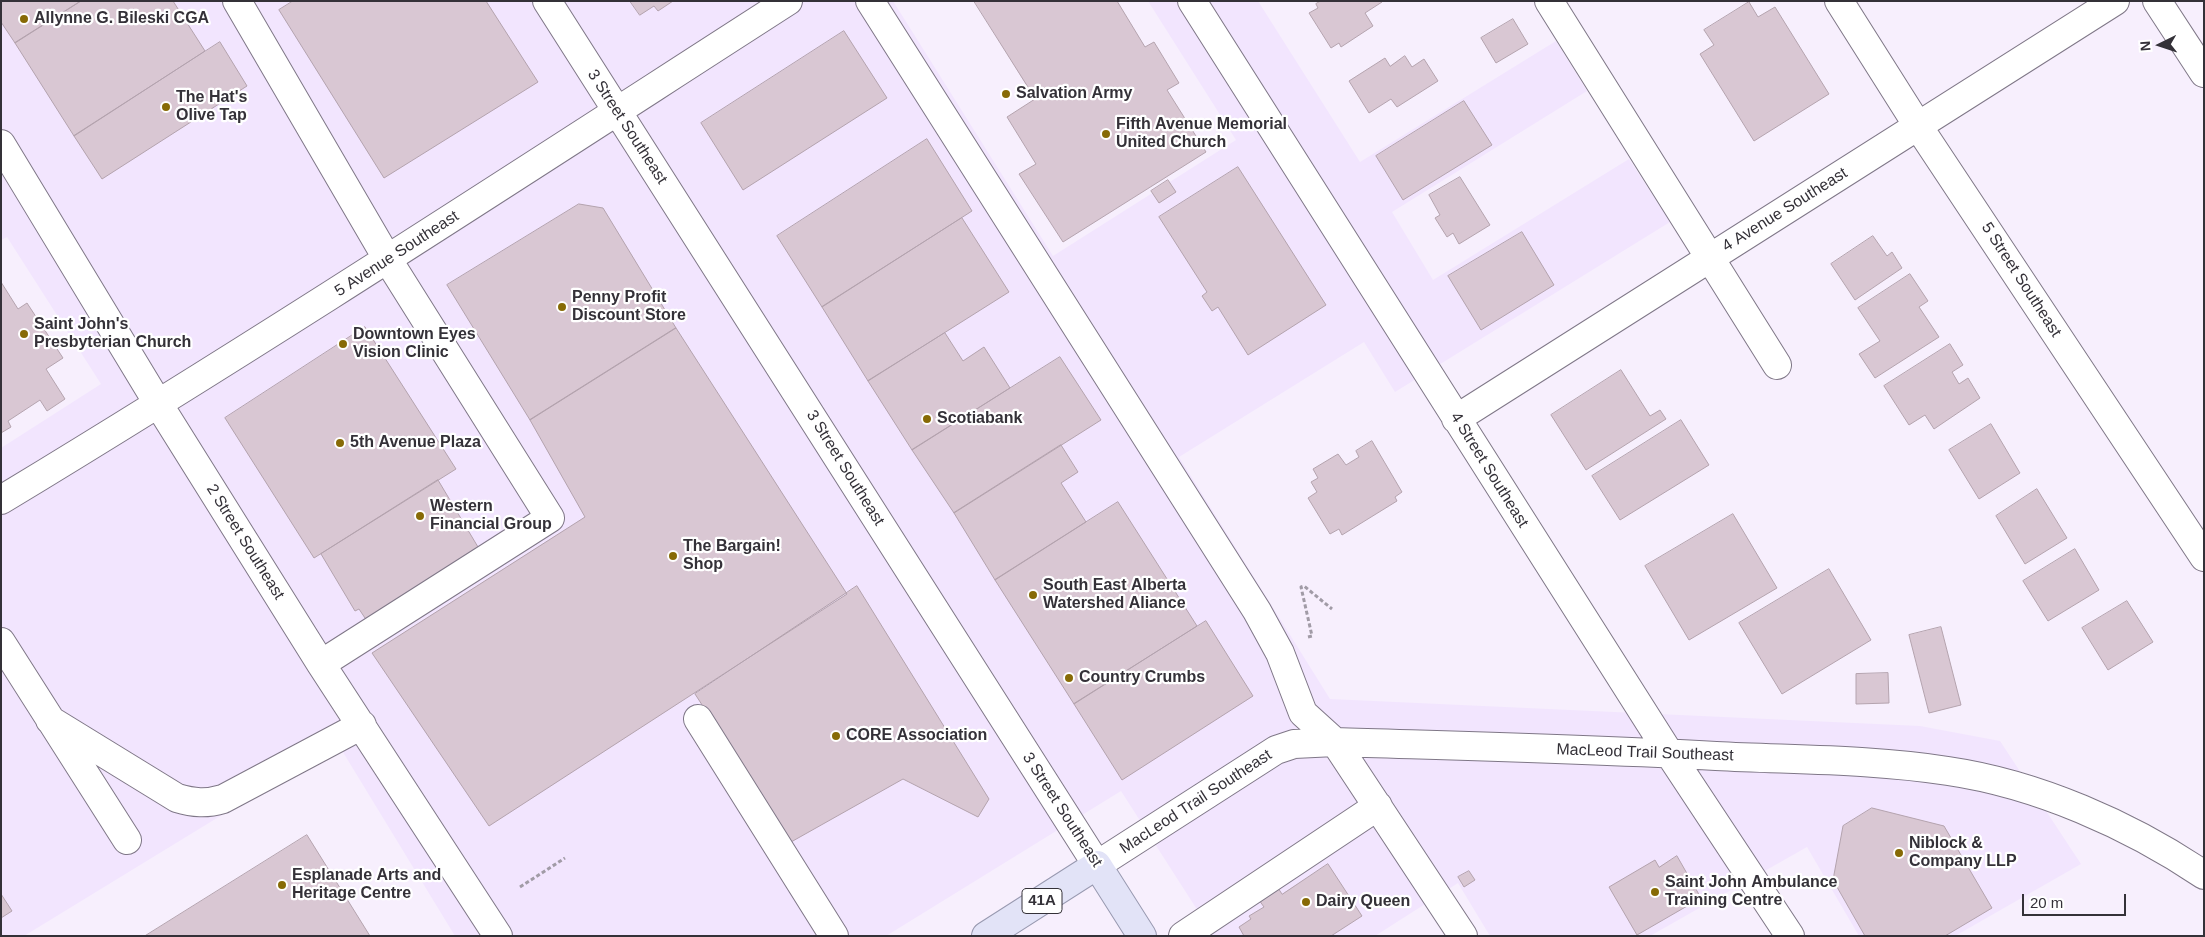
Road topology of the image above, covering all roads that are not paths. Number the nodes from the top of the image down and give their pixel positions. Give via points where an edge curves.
1 (237, 1) edge
2 (547, 1) edge
3 (788, 1) edge
4 (870, 1) edge
5 (1192, 1) edge
6 (1548, 1) edge
7 (1838, 1) edge
8 (2115, 1) edge
9 (2157, 1) edge
10 (2204, 73) edge
11 (617, 111) junction
12 (1918, 126) junction
13 (1, 144) edge
14 (1710, 257) junction
15 (388, 260) junction
16 (1776, 365) dead end
17 (159, 405) junction
18 (1456, 419) junction
19 (1, 500) edge
20 (2204, 558) edge
21 (1, 642) edge
22 (321, 664) junction
23 (698, 719) dead end
24 (50, 720) junction
25 (362, 725) junction
26 (1335, 742) junction
27 (1669, 753) junction
28 (1378, 806) junction
29 (127, 840) dead end
30 (1097, 865) junction
31 (2204, 876) edge
32 (498, 936) edge
33 (834, 936) edge
34 (986, 936) edge
35 (1142, 936) edge
36 (1183, 936) edge
37 (1463, 936) edge
38 (1790, 936) edge

1 - 15 street
2 - 11 street, 3 Street Southeast
3 - 11 street, 5 Avenue Southeast
4 - 26 street via 1257,611 1280,652 1303,713
5 - 18 street, 4 Street Southeast
6 - 14 street
7 - 12 street, 5 Street Southeast
8 - 12 street, 4 Avenue Southeast
9 - 10 street
11 - 15 street, 5 Avenue Southeast
11 - 30 street, 3 Street Southeast
12 - 14 street, 4 Avenue Southeast
12 - 20 street, 5 Street Southeast
13 - 17 street, 2 Street Southeast
14 - 16 street
14 - 18 street, 4 Avenue Southeast
15 - 17 street, 5 Avenue Southeast
15 - 22 street via 550,518
17 - 19 street, 5 Avenue Southeast
17 - 22 street, 2 Street Southeast
18 - 27 street, 4 Street Southeast
21 - 24 street
22 - 25 street, 2 Street Southeast
23 - 33 street
24 - 25 street via 177,798 193,803 223,799
24 - 29 street
25 - 32 street, 2 Street Southeast
26 - 27 street, MacLeod Trail Southeast
26 - 28 street
26 - 30 street, MacLeod Trail Southeast via 1294,744 1276,750
27 - 31 street, MacLeod Trail Southeast via 1896,765 1950,771 2006,783 2079,807 2144,840
27 - 38 street, 4 Street Southeast
28 - 36 street
28 - 37 street
30 - 34 main road, 41A
30 - 35 main road, 3 Street Southeast

